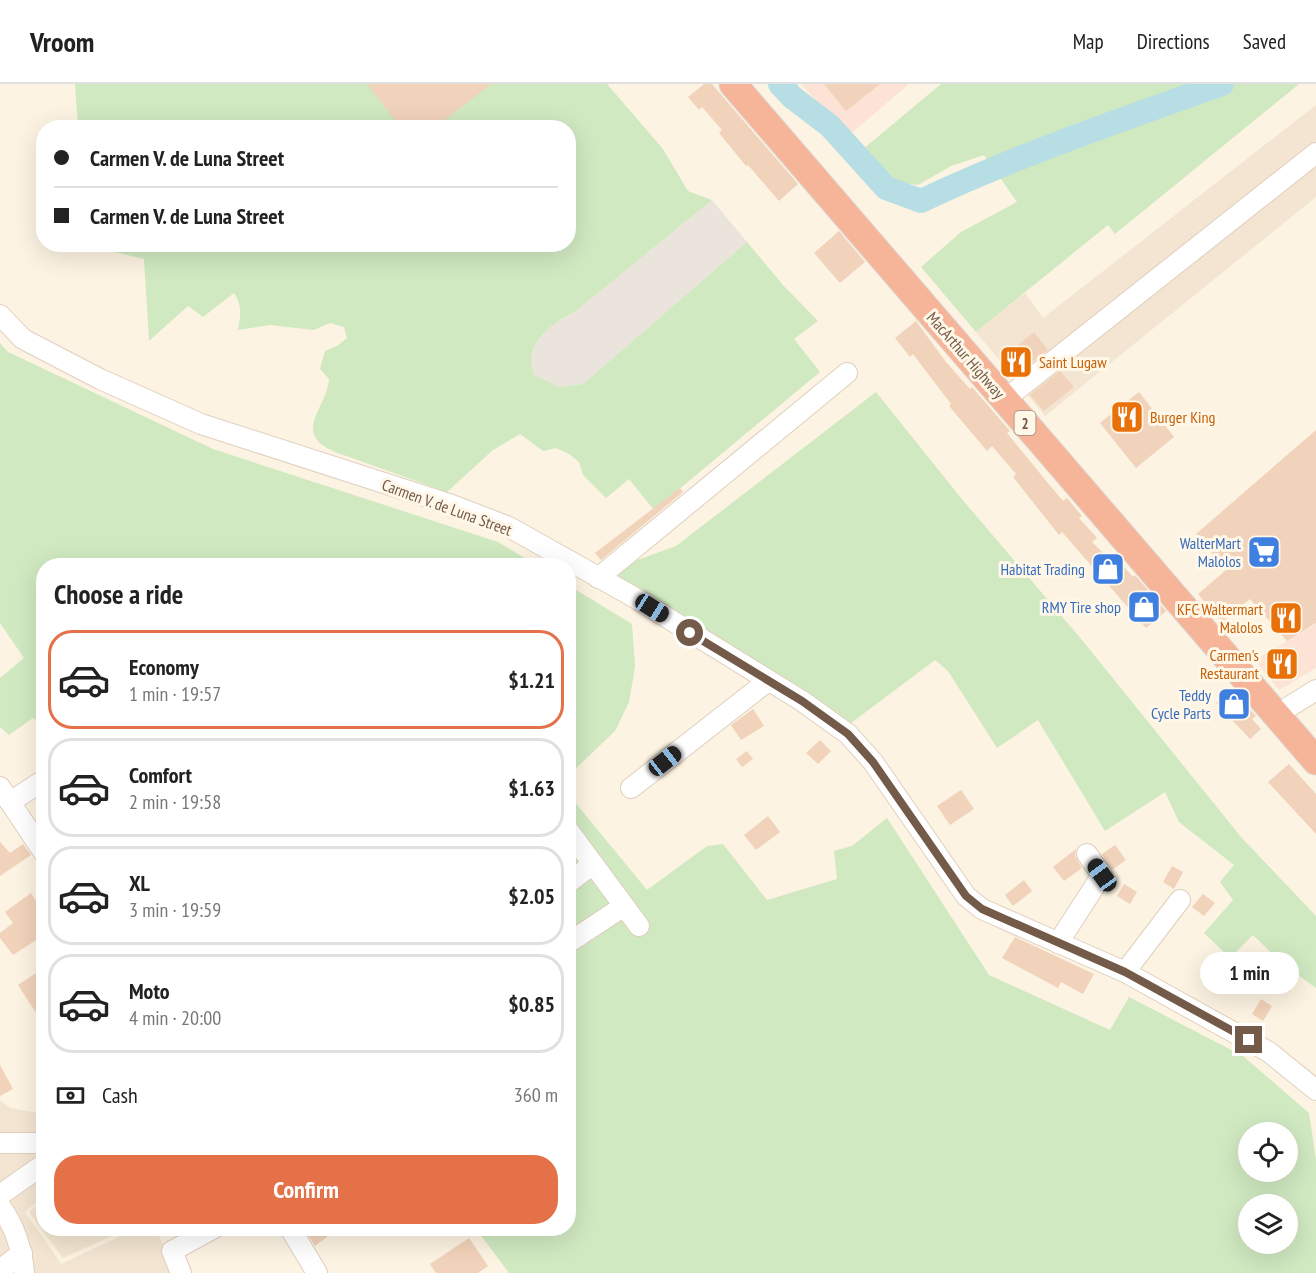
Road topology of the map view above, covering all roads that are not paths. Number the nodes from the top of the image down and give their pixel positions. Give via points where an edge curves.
1 (733, 84) edge
2 (1316, 153) edge
3 (0, 315) edge
4 (847, 373) dead end
5 (1004, 400) junction
6 (563, 558) edge
7 (576, 565) edge
8 (598, 578) junction
9 (768, 681) junction
10 (1316, 690) edge
11 (1276, 715) junction
12 (1316, 761) edge
13 (36, 783) edge
14 (631, 788) dead end
15 (5, 794) edge
16 (36, 841) edge
17 (576, 841) edge
18 (1087, 854) dead end
19 (593, 864) junction
20 (576, 877) edge
21 (1180, 900) dead end
22 (624, 906) junction
23 (639, 926) dead end
24 (576, 939) edge
25 (1058, 943) junction
26 (1125, 972) junction
27 (1316, 1089) edge
28 (0, 1143) edge
29 (36, 1143) edge
30 (36, 1170) edge
31 (0, 1195) edge
32 (3, 1217) edge
33 (199, 1236) edge
34 (295, 1236) edge
35 (23, 1263) edge
36 (0, 1270) edge
37 (181, 1273) edge
38 (317, 1273) edge

1 - 5 highway, MacArthur Highway / 2
2 - 5 street
3 - 6 street, Carmen V. de Luna Street via 23,339 191,420 452,505 509,527
4 - 8 street
5 - 11 highway, MacArthur Highway / 2
7 - 8 street, Carmen V. de Luna Street
8 - 9 street, Carmen V. de Luna Street
9 - 14 street
9 - 25 street, Carmen V. de Luna Street via 848,734 873,762 966,896 982,909
10 - 11 street
11 - 12 highway, MacArthur Highway / 2
13 - 15 street
15 - 16 street
17 - 19 street
18 - 25 street via 1102,875
19 - 20 street
19 - 22 street
21 - 26 street
22 - 23 street
22 - 24 street
25 - 26 street, Carmen V. de Luna Street
26 - 27 street, Carmen V. de Luna Street via 1269,1052
28 - 29 street
30 - 31 street
32 - 35 street
33 - 37 street via 172,1251
34 - 38 street
35 - 36 street

